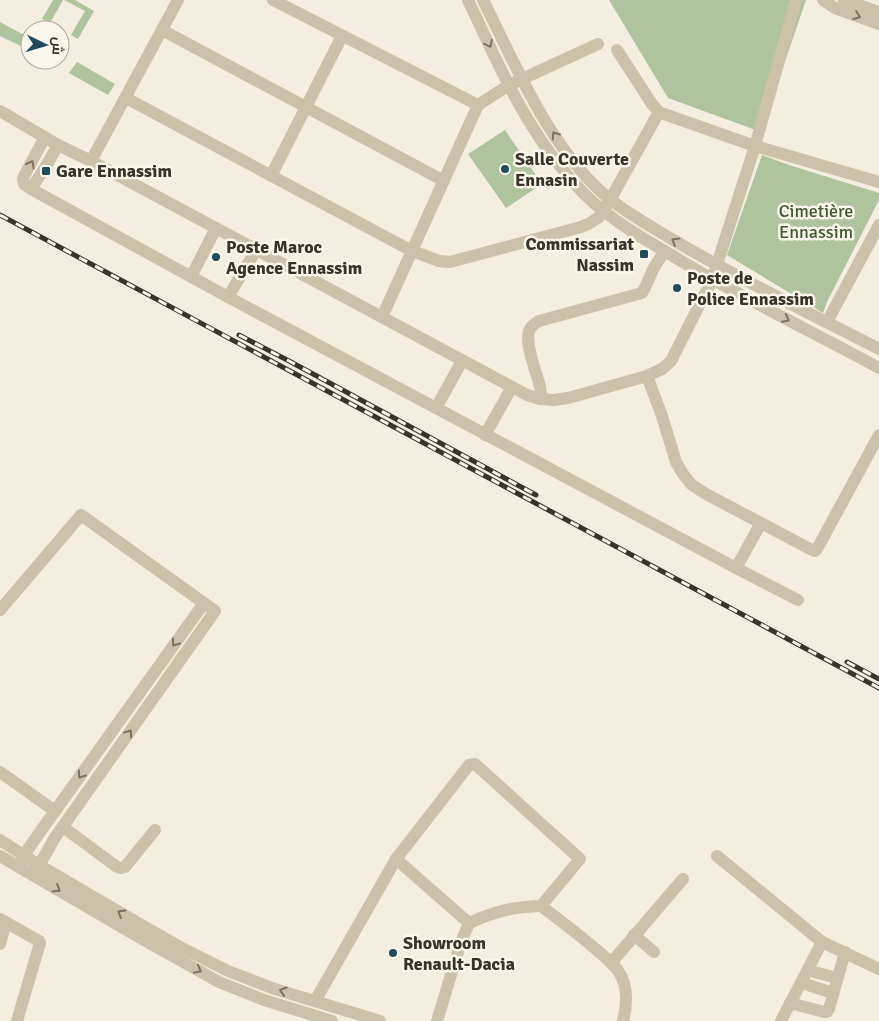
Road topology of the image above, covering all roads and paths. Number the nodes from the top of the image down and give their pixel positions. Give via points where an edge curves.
1 (178, 0) edge
2 (273, 0) edge
3 (468, 0) edge
4 (483, 0) edge
5 (796, 0) edge
6 (823, 0) edge
7 (839, 3) edge
8 (879, 12) edge
9 (879, 24) edge
10 (162, 30) junction
11 (342, 36) junction
12 (598, 44) dead end
13 (617, 50) dead end
14 (522, 78) junction
15 (509, 85) junction
16 (126, 98) junction
17 (478, 105) junction
18 (306, 107) junction
19 (0, 112) edge
20 (660, 112) junction
21 (45, 138) junction
22 (58, 145) junction
23 (755, 146) junction
24 (91, 161) junction
25 (271, 176) junction
26 (444, 181) junction
27 (879, 182) edge
28 (31, 189) junction
29 (610, 200) junction
30 (603, 211) junction
31 (879, 225) edge
32 (216, 228) junction
33 (256, 250) junction
34 (412, 251) junction
35 (664, 251) junction
36 (717, 266) junction
37 (191, 277) junction
38 (712, 280) junction
39 (228, 298) junction
40 (382, 317) junction
41 (827, 322) junction
42 (879, 349) edge
43 (462, 361) junction
44 (879, 368) edge
45 (647, 376) junction
46 (512, 387) junction
47 (540, 399) junction
48 (436, 408) junction
49 (486, 434) junction
50 (879, 435) edge
51 (761, 523) junction
52 (736, 568) junction
53 (798, 600) dead end
54 (209, 607) junction
55 (0, 610) edge
56 (0, 772) edge
57 (55, 811) junction
58 (63, 827) junction
59 (155, 830) dead end
60 (0, 840) edge
61 (0, 856) edge
62 (717, 856) dead end
63 (396, 859) junction
64 (21, 861) junction
65 (36, 870) junction
66 (683, 879) dead end
67 (541, 906) junction
68 (3, 920) edge
69 (469, 923) junction
70 (140, 931) junction
71 (634, 935) junction
72 (822, 942) junction
73 (0, 944) edge
74 (654, 952) dead end
75 (845, 952) junction
76 (611, 963) junction
77 (879, 968) edge
78 (814, 972) dead end
79 (837, 978) junction
80 (808, 986) dead end
81 (833, 993) junction
82 (315, 1001) junction
83 (790, 1003) junction
84 (349, 1016) edge
85 (305, 1017) edge
86 (17, 1021) edge
87 (332, 1021) edge
88 (380, 1021) edge
89 (437, 1021) edge
90 (623, 1021) edge
91 (781, 1021) edge

1 - 10 street
2 - 11 street
3 -> 15 street
4 - 14 street
5 - 23 street
6 - 7 street
7 - 8 street
7 -> 9 street
10 - 16 street
10 - 18 street
11 - 17 street
11 - 18 street
12 - 14 street
13 - 20 street
14 - 15 street
29 -> 14 street via 581,170 552,131
15 - 17 street
15 - 30 street via 550,154
16 - 24 street
16 - 25 street
17 - 26 street
18 - 25 street
18 - 26 street
19 - 21 street
20 - 23 street
20 - 29 street
21 - 22 street
28 -> 21 street via 23,179
22 - 24 street
22 - 28 street
23 - 27 street
23 - 36 street
24 - 32 street
25 - 34 street
26 - 34 street
28 - 37 street
29 - 30 street
36 -> 29 street
30 - 34 street via 581,227 450,262
30 - 35 street
31 - 41 street
32 - 33 street
32 - 37 street
33 - 39 street
33 - 40 street
34 - 40 street
35 - 38 street
35 - 47 street via 642,293 539,321 532,326 527,336 528,348 541,390
36 - 38 street
36 - 41 street
37 - 39 street
38 -> 44 street
38 - 45 street via 671,361
39 - 48 street
40 - 43 street
41 - 42 street
43 - 46 street
43 - 48 street
45 - 47 street via 568,398
45 - 51 street via 683,474 706,494
46 - 47 street
46 - 49 street
48 - 49 street
49 - 52 street
50 - 51 street via 817,549 814,551
51 - 52 street
52 - 53 street
54 - 55 street via 81,515
54 -> 57 street
58 -> 54 street
56 - 57 street
57 - 64 street
58 - 59 street via 121,868
58 - 65 street
60 - 64 street
61 - 64 street
62 - 72 street
63 - 67 street via 469,765 475,764 580,858
63 - 69 street
63 - 82 street
64 - 65 street
65 - 70 street
66 - 71 street
67 - 69 street via 490,913
67 - 76 street
68 - 73 street
68 - 86 street via 40,943
69 - 89 street
82 -> 70 street via 228,971
70 -> 85 street via 219,982
71 - 74 street
71 - 76 street
72 - 75 street
72 - 83 street
75 - 77 street
75 - 79 street
76 - 90 street via 625,985
78 - 79 street
79 - 81 street
80 - 81 street
81 - 83 street via 827,1012
82 - 84 street
83 - 91 street
84 - 88 street
85 - 87 street

